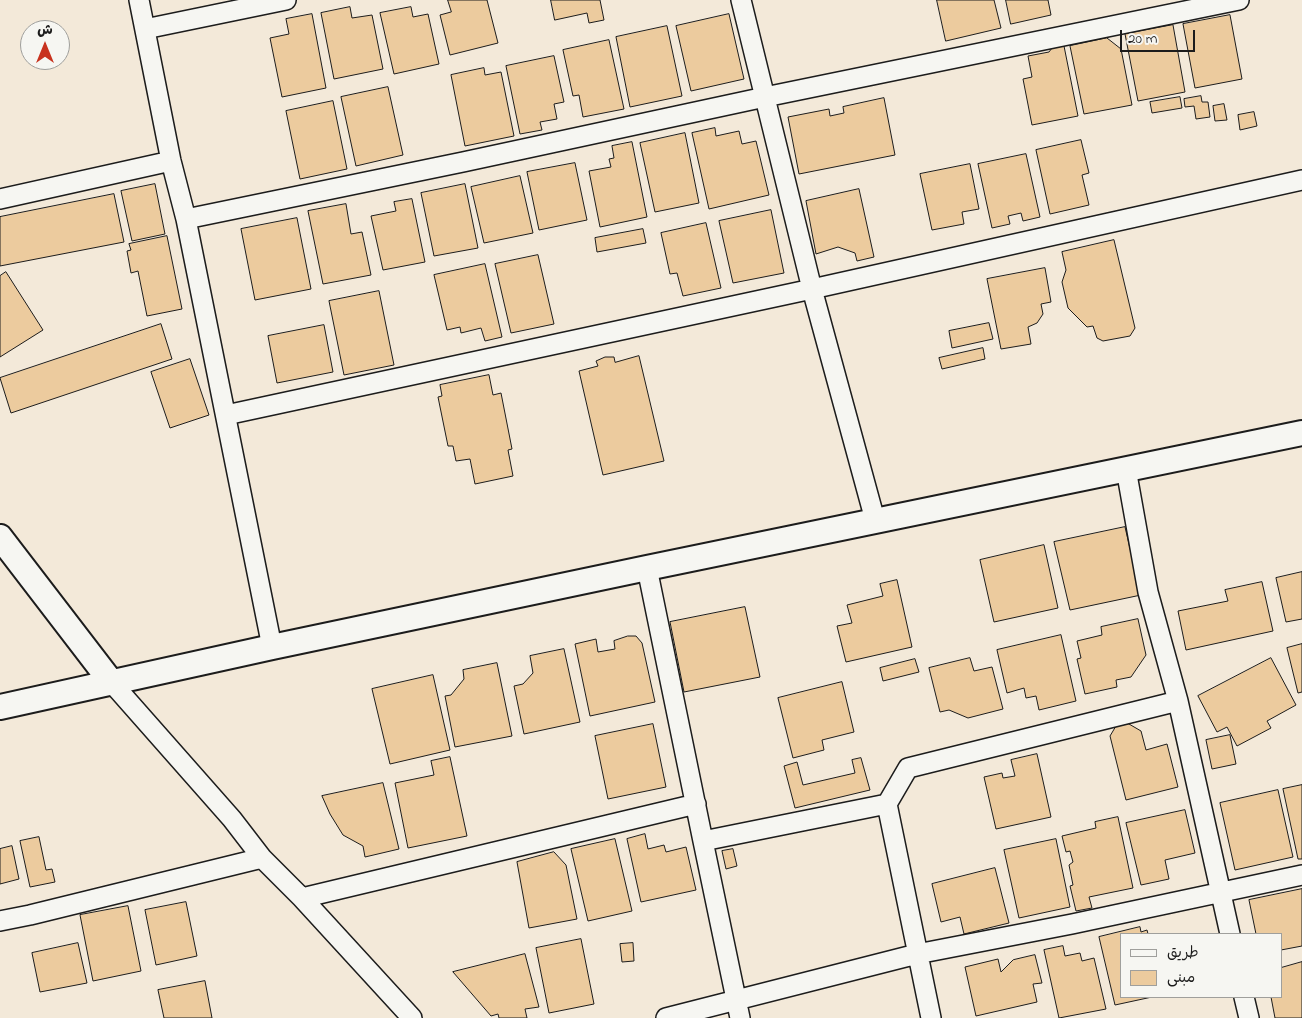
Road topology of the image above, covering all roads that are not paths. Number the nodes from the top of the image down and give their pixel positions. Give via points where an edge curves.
1 (139, 0) edge
2 (286, 0) edge
3 (741, 0) edge
4 (1238, 0) edge
5 (144, 29) junction
6 (765, 97) junction
7 (171, 161) junction
8 (1302, 180) edge
9 (0, 199) edge
10 (186, 219) junction
11 (812, 289) junction
12 (226, 415) junction
13 (1302, 433) edge
14 (1126, 469) junction
15 (875, 520) junction
16 (0, 537) edge
17 (647, 568) junction
18 (272, 647) junction
19 (112, 683) junction
20 (1178, 701) junction
21 (0, 707) edge
22 (696, 804) junction
23 (887, 804) junction
24 (703, 842) junction
25 (262, 858) junction
26 (1302, 874) edge
27 (1220, 892) junction
28 (302, 898) junction
29 (0, 921) edge
30 (1230, 933) edge
31 (917, 954) junction
32 (1244, 998) edge
33 (738, 1010) edge
34 (412, 1018) edge
35 (666, 1018) edge
36 (931, 1018) edge
37 (1250, 1018) edge

1 - 5 street
2 - 5 street
3 - 6 street
4 - 6 street
5 - 7 street
6 - 10 street
6 - 11 street
7 - 9 street
7 - 10 street
8 - 11 street
10 - 12 street
11 - 12 street
11 - 15 street
12 - 18 street
13 - 14 street
14 - 15 street
14 - 20 street via 1148,592
15 - 17 street
16 - 19 street
17 - 18 street
17 - 22 street
18 - 19 street
19 - 21 street
19 - 25 street via 232,819
20 - 23 street via 908,768
20 - 27 street
22 - 24 street
22 - 28 street
23 - 24 street
23 - 31 street
24 - 33 street
25 - 28 street
25 - 29 street
26 - 27 street
27 - 30 street
27 - 31 street
28 - 34 street
31 - 33 street
31 - 36 street
32 - 37 street
33 - 35 street

